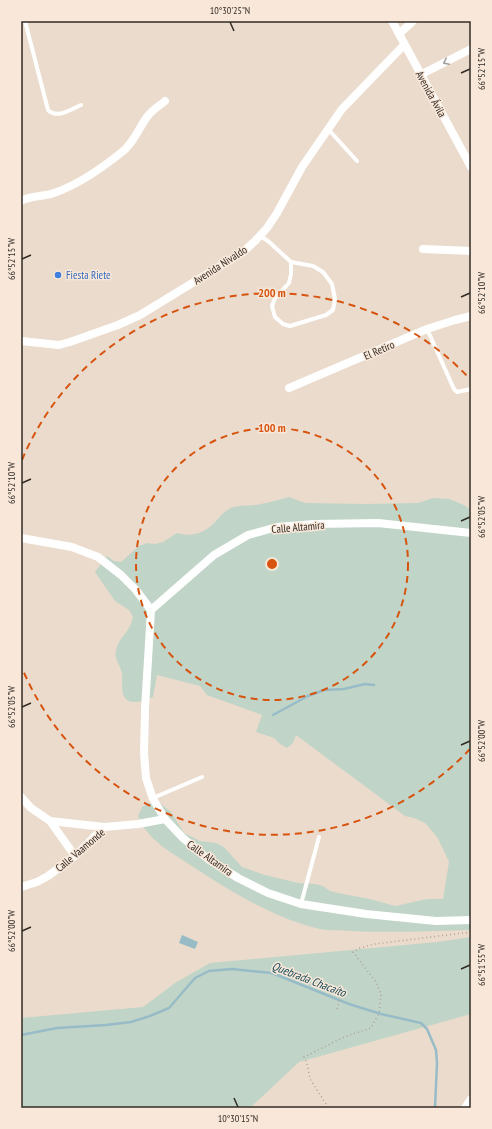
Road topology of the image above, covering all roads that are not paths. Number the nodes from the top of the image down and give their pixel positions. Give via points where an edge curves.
1 (25, 21) edge
2 (413, 21) edge
3 (396, 26) edge
4 (404, 44) junction
5 (471, 49) edge
6 (420, 75) junction
7 (165, 101) dead end
8 (81, 105) dead end
9 (328, 129) junction
10 (357, 161) dead end
11 (471, 167) edge
12 (21, 201) edge
13 (260, 236) junction
14 (423, 248) dead end
15 (471, 251) edge
16 (291, 262) junction
17 (471, 316) edge
18 (427, 330) junction
19 (21, 341) edge
20 (289, 388) dead end
21 (471, 389) edge
22 (471, 533) edge
23 (21, 538) edge
24 (151, 610) junction
25 (202, 777) dead end
26 (21, 797) edge
27 (153, 799) junction
28 (165, 819) junction
29 (50, 821) junction
30 (104, 827) junction
31 (319, 837) dead end
32 (74, 856) junction
33 (21, 887) edge
34 (301, 904) junction
35 (471, 920) edge
36 (471, 1100) edge
37 (464, 1108) edge

1 - 8 lane via 48,110 57,115
2 - 3 street
3 - 4 street, Avenida Ávila
4 - 6 street, Avenida Ávila
4 - 9 street, Avenida Nivaldo via 352,97
5 -> 6 street
6 - 11 street, Avenida Ávila
7 - 12 street via 147,116 124,152 62,190
9 - 10 lane
9 - 13 street, Avenida Nivaldo via 302,167 277,213
13 - 16 lane via 268,240
13 - 19 street, Avenida Nivaldo via 243,252 224,264 140,315 118,325 59,345
14 - 15 street
16 - 16 lane via 289,283 275,298 272,306 275,317 290,326 326,315 333,310 335,299 332,284 323,272 313,266
17 - 18 street, El Retiro
18 - 20 street, El Retiro
18 - 21 lane via 454,389 457,392
22 - 24 street, Calle Altamira via 378,523 277,527 248,535 214,555
23 - 24 street via 72,547 98,557 131,585
24 - 27 street, Calle Altamira via 144,753 146,778
25 - 27 lane
26 - 29 street via 31,808
27 - 28 street, Calle Altamira
28 - 30 street, Calle Vaamonde
28 - 34 street, Calle Altamira via 208,859 238,878 268,893
29 - 30 street
29 - 32 street
30 - 32 street, Calle Vaamonde
31 - 34 lane
32 - 33 street, Calle Vaamonde via 48,876
34 - 35 street, Calle Altamira via 428,921
36 - 37 street

